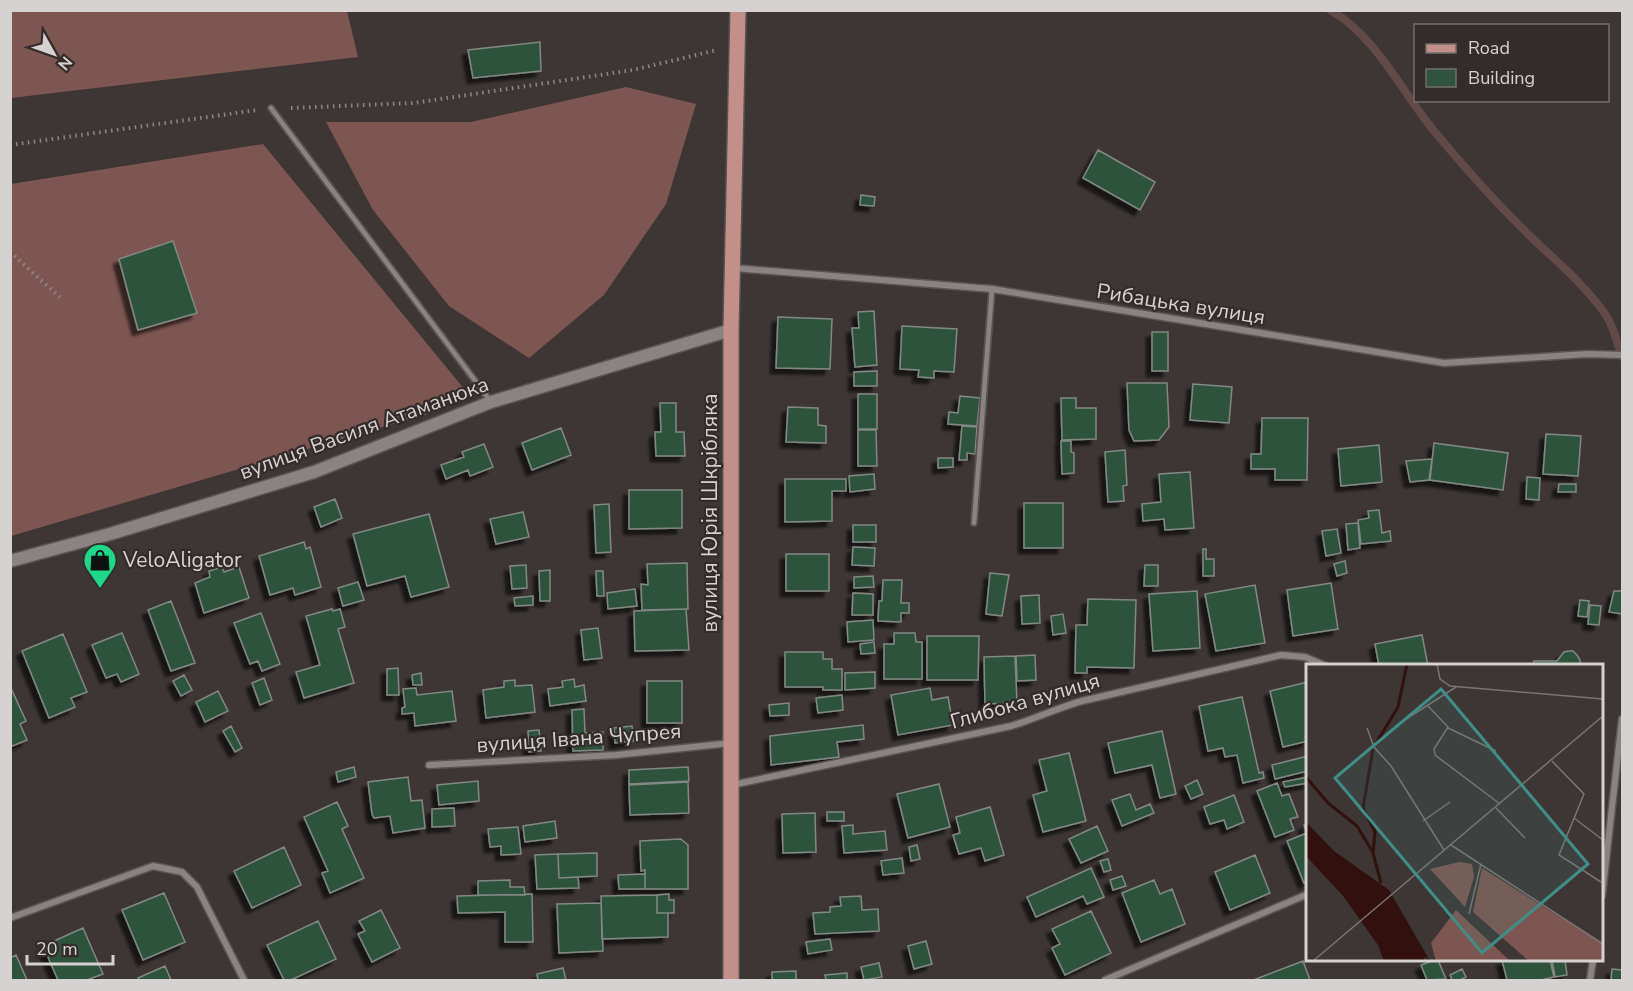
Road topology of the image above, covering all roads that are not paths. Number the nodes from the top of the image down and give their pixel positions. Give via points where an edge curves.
1 (738, 10) edge
2 (271, 108) road end
3 (733, 268) junction
4 (992, 289) junction
5 (731, 330) junction
6 (1623, 355) edge
7 (491, 402) junction
8 (974, 523) dead end
9 (10, 561) edge
10 (1321, 664) edge
11 (1623, 719) edge
12 (731, 742) junction
13 (429, 765) dead end
14 (731, 786) junction
15 (1605, 841) edge
16 (1603, 878) edge
17 (1306, 895) edge
18 (10, 918) edge
19 (1593, 961) edge
20 (244, 981) edge
21 (731, 981) edge
22 (1105, 981) edge
23 (1590, 981) edge

1 - 3 main road, вулиця Юрія Шкрібляка
2 - 7 lane
3 - 4 street, Рибацька вулиця
3 - 5 main road, вулиця Юрія Шкрібляка
4 - 6 street, Рибацька вулиця via 1444,363
4 - 8 lane
5 - 7 street, вулиця Василя Атаманюка
5 - 12 main road, вулиця Юрія Шкрібляка
7 - 9 street, вулиця Василя Атаманюка via 314,472
10 - 14 street, Глибока вулиця via 1297,655 1264,658 1082,701 1011,726
11 - 15 street
12 - 13 street, вулиця Івана Чупрея via 616,755
12 - 14 main road, вулиця Юрія Шкрібляка
14 - 21 main road, вулиця Юрія Шкрібляка
15 - 16 street
17 - 22 street
18 - 20 street via 153,866 182,872 197,887
19 - 23 street

